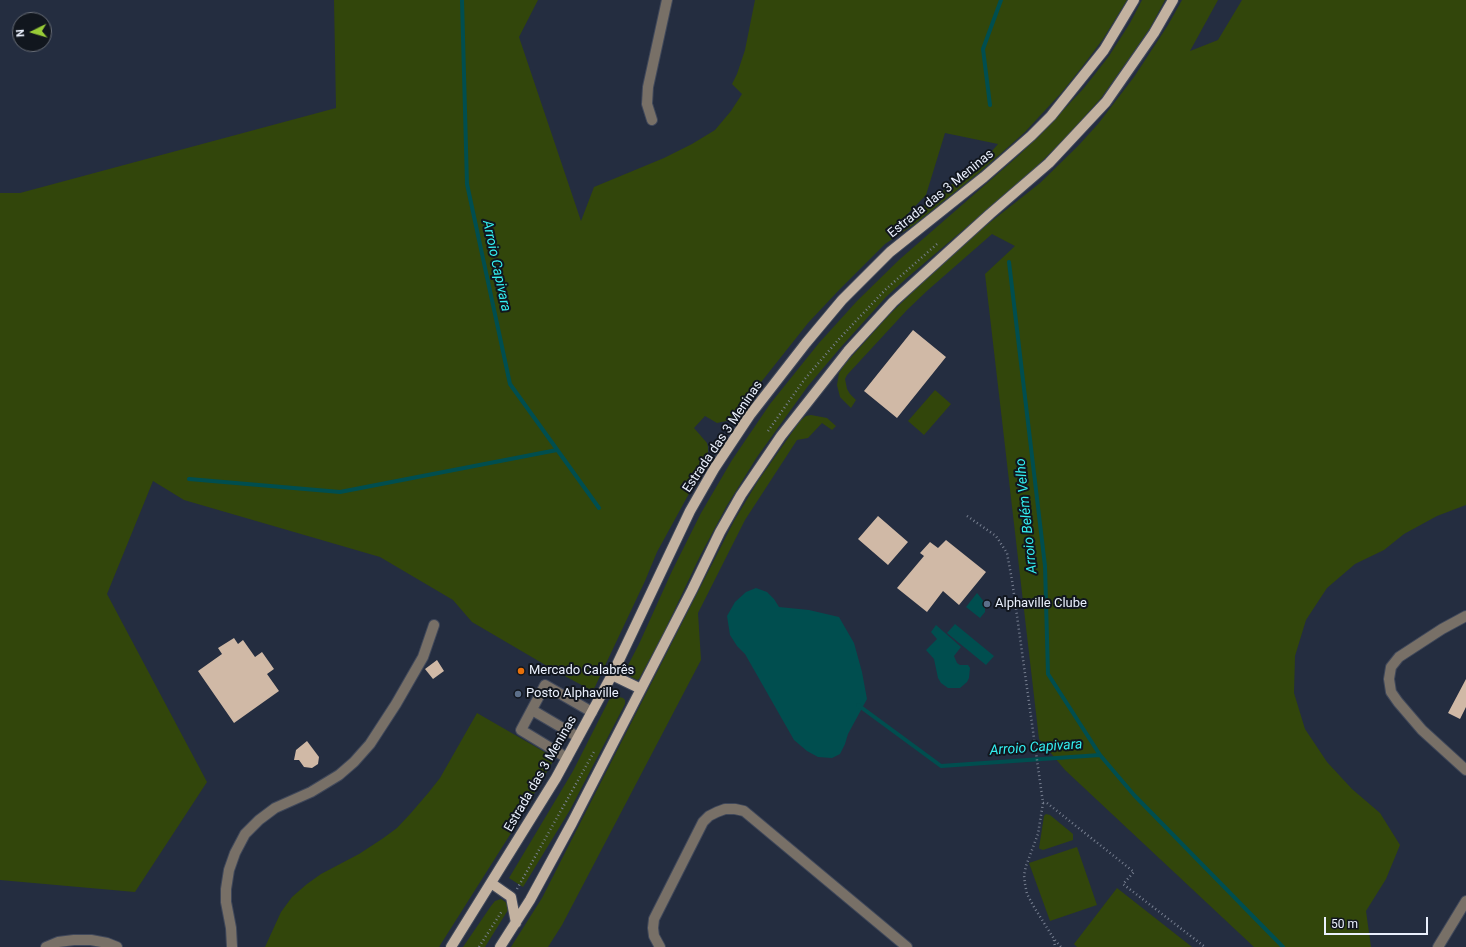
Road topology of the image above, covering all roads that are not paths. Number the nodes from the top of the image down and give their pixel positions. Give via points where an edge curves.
1 (667, 0) edge
2 (1134, 0) edge
3 (1173, 0) edge
4 (652, 120) dead end
5 (1466, 616) edge
6 (434, 625) dead end
7 (612, 675) junction
8 (641, 689) junction
9 (532, 710) junction
10 (592, 712) junction
11 (578, 737) junction
12 (567, 758) junction
13 (1466, 770) edge
14 (491, 883) junction
15 (1466, 901) edge
16 (516, 923) junction
17 (46, 947) edge
18 (117, 947) edge
19 (232, 947) edge
20 (451, 947) edge
21 (500, 947) edge
22 (660, 947) edge
23 (907, 947) edge
24 (1438, 947) edge

1 - 4 street via 648,87 648,104
2 - 7 main road, Estrada das 3 Meninas via 1104,50 1051,116 984,177 890,252 842,300 759,403 714,469 690,511
3 - 8 main road via 1154,33 1106,102 1072,140 893,302 848,351 804,406 741,495
5 - 13 street via 1442,628 1399,657 1391,667 1389,679 1391,692 1398,702 1422,730
6 - 19 street via 423,657 396,704 370,744 354,762 340,776 275,808 245,834 229,870 226,889
7 - 8 main road
7 - 10 main road, Estrada das 3 Meninas
8 - 16 main road
9 - 10 street via 545,686
9 - 11 street
9 - 12 street via 521,730
10 - 11 main road, Estrada das 3 Meninas
11 - 12 main road, Estrada das 3 Meninas
12 - 14 main road, Estrada das 3 Meninas
14 - 16 main road via 511,897
14 - 20 main road, Estrada das 3 Meninas
15 - 24 street
16 - 21 main road
17 - 18 street via 58,942 85,940
22 - 23 street via 654,936 654,918 703,822 717,812 735,809 744,811

